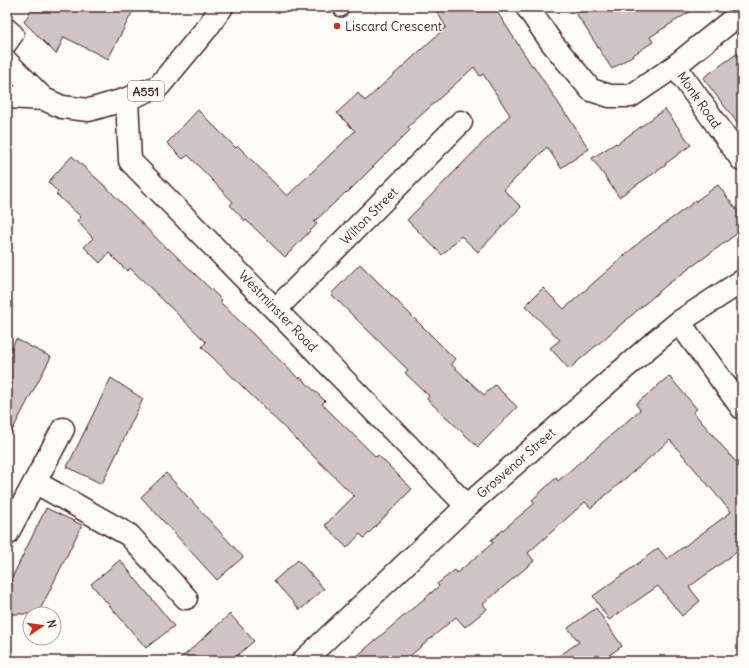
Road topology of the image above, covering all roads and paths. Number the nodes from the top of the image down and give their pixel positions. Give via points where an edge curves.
1 (527, 7) edge
2 (219, 9) edge
3 (742, 12) edge
4 (7, 28) edge
5 (7, 44) edge
6 (7, 62) edge
7 (675, 66) junction
8 (7, 97) edge
9 (44, 99) junction
10 (127, 99) junction
11 (461, 122) dead end
12 (739, 151) edge
13 (742, 281) edge
14 (276, 309) junction
15 (679, 322) junction
16 (742, 408) edge
17 (63, 429) dead end
18 (35, 482) junction
19 (468, 506) junction
20 (7, 534) edge
21 (186, 598) dead end
22 (303, 661) edge

1 - 7 street, Monk Road via 552,43 591,90 610,96 632,96
2 - 10 street, A551 via 159,86
3 - 7 street
4 - 5 street via 14,34
6 - 9 street, A551
7 - 12 street, Monk Road
8 - 9 street, A551
9 - 10 street, A551 via 62,107 89,110
10 - 14 street, Westminster Road via 130,161
11 - 14 street, Wilton Street
13 - 15 street, Grosvenor Street
14 - 19 street, Westminster Road
15 - 16 street
15 - 19 street, Grosvenor Street
17 - 18 street
18 - 20 street
18 - 21 street via 129,535
19 - 22 street, Grosvenor Street

